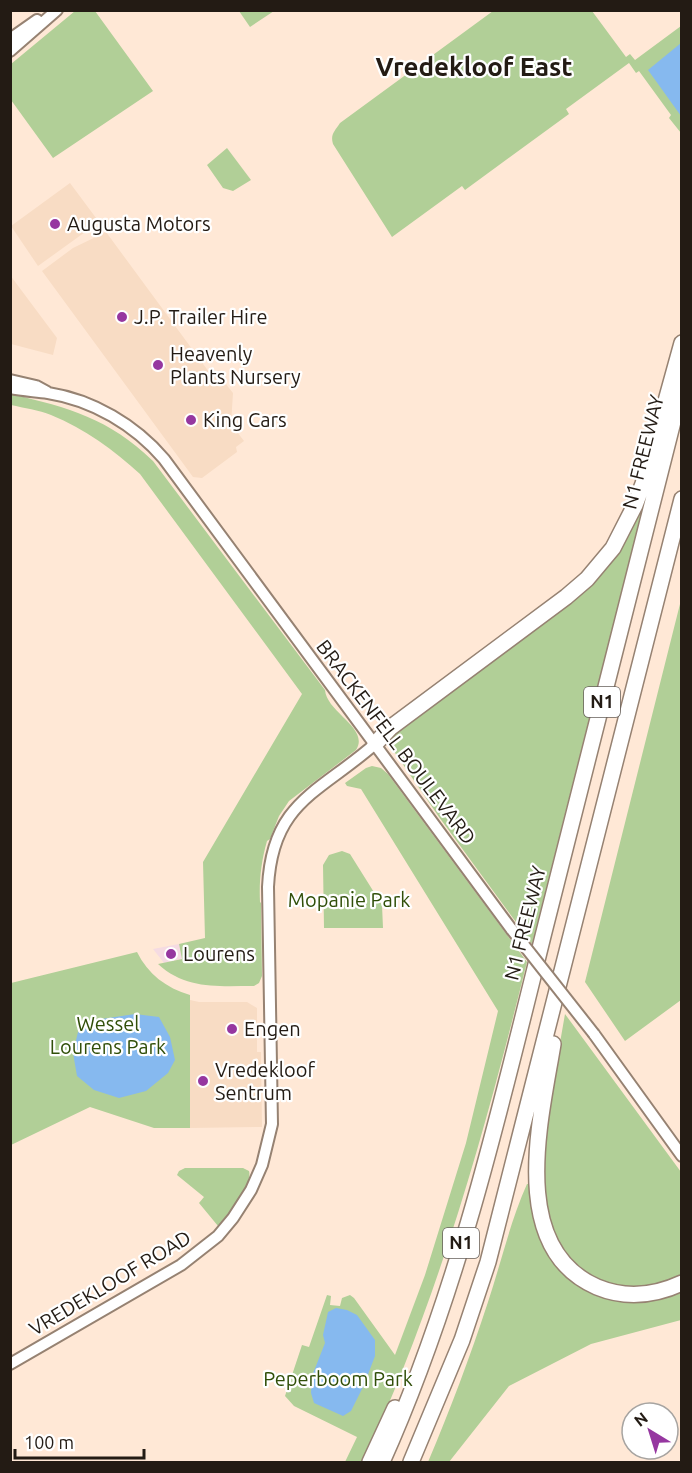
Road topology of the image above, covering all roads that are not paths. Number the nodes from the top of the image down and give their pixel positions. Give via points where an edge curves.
1 (50, 10) edge
2 (57, 10) edge
3 (10, 39) edge
4 (10, 51) edge
5 (681, 343) edge
6 (10, 380) edge
7 (681, 386) edge
8 (10, 388) edge
9 (48, 393) junction
10 (681, 499) edge
11 (375, 744) junction
12 (554, 1005) junction
13 (681, 1156) edge
14 (681, 1283) edge
15 (425, 1356) junction
16 (10, 1364) edge
17 (370, 1462) edge
18 (382, 1462) edge
19 (411, 1462) edge

1 - 3 street
2 - 4 street
5 - 11 highway via 643,484 624,530 607,556 566,597 389,729
6 - 9 street, BRACKENFELL BOULEVARD
7 - 15 highway, N1 FREEWAY / N1 via 508,1074
8 - 9 street, BRACKENFELL BOULEVARD
9 - 11 street, BRACKENFELL BOULEVARD via 100,409 150,442
10 - 12 highway, N1
11 - 13 street, BRACKENFELL BOULEVARD, bridge
11 - 16 street, VREDEKLOOF ROAD via 296,807 285,820 272,855 268,888 272,1124 251,1190 218,1236 189,1259
12 - 14 highway via 556,1028 536,1166 538,1200 552,1242 572,1270 604,1290 643,1295
12 - 19 highway, N1 via 488,1262 462,1340
15 - 17 highway via 407,1384
15 - 18 highway, N1 FREEWAY / N1

